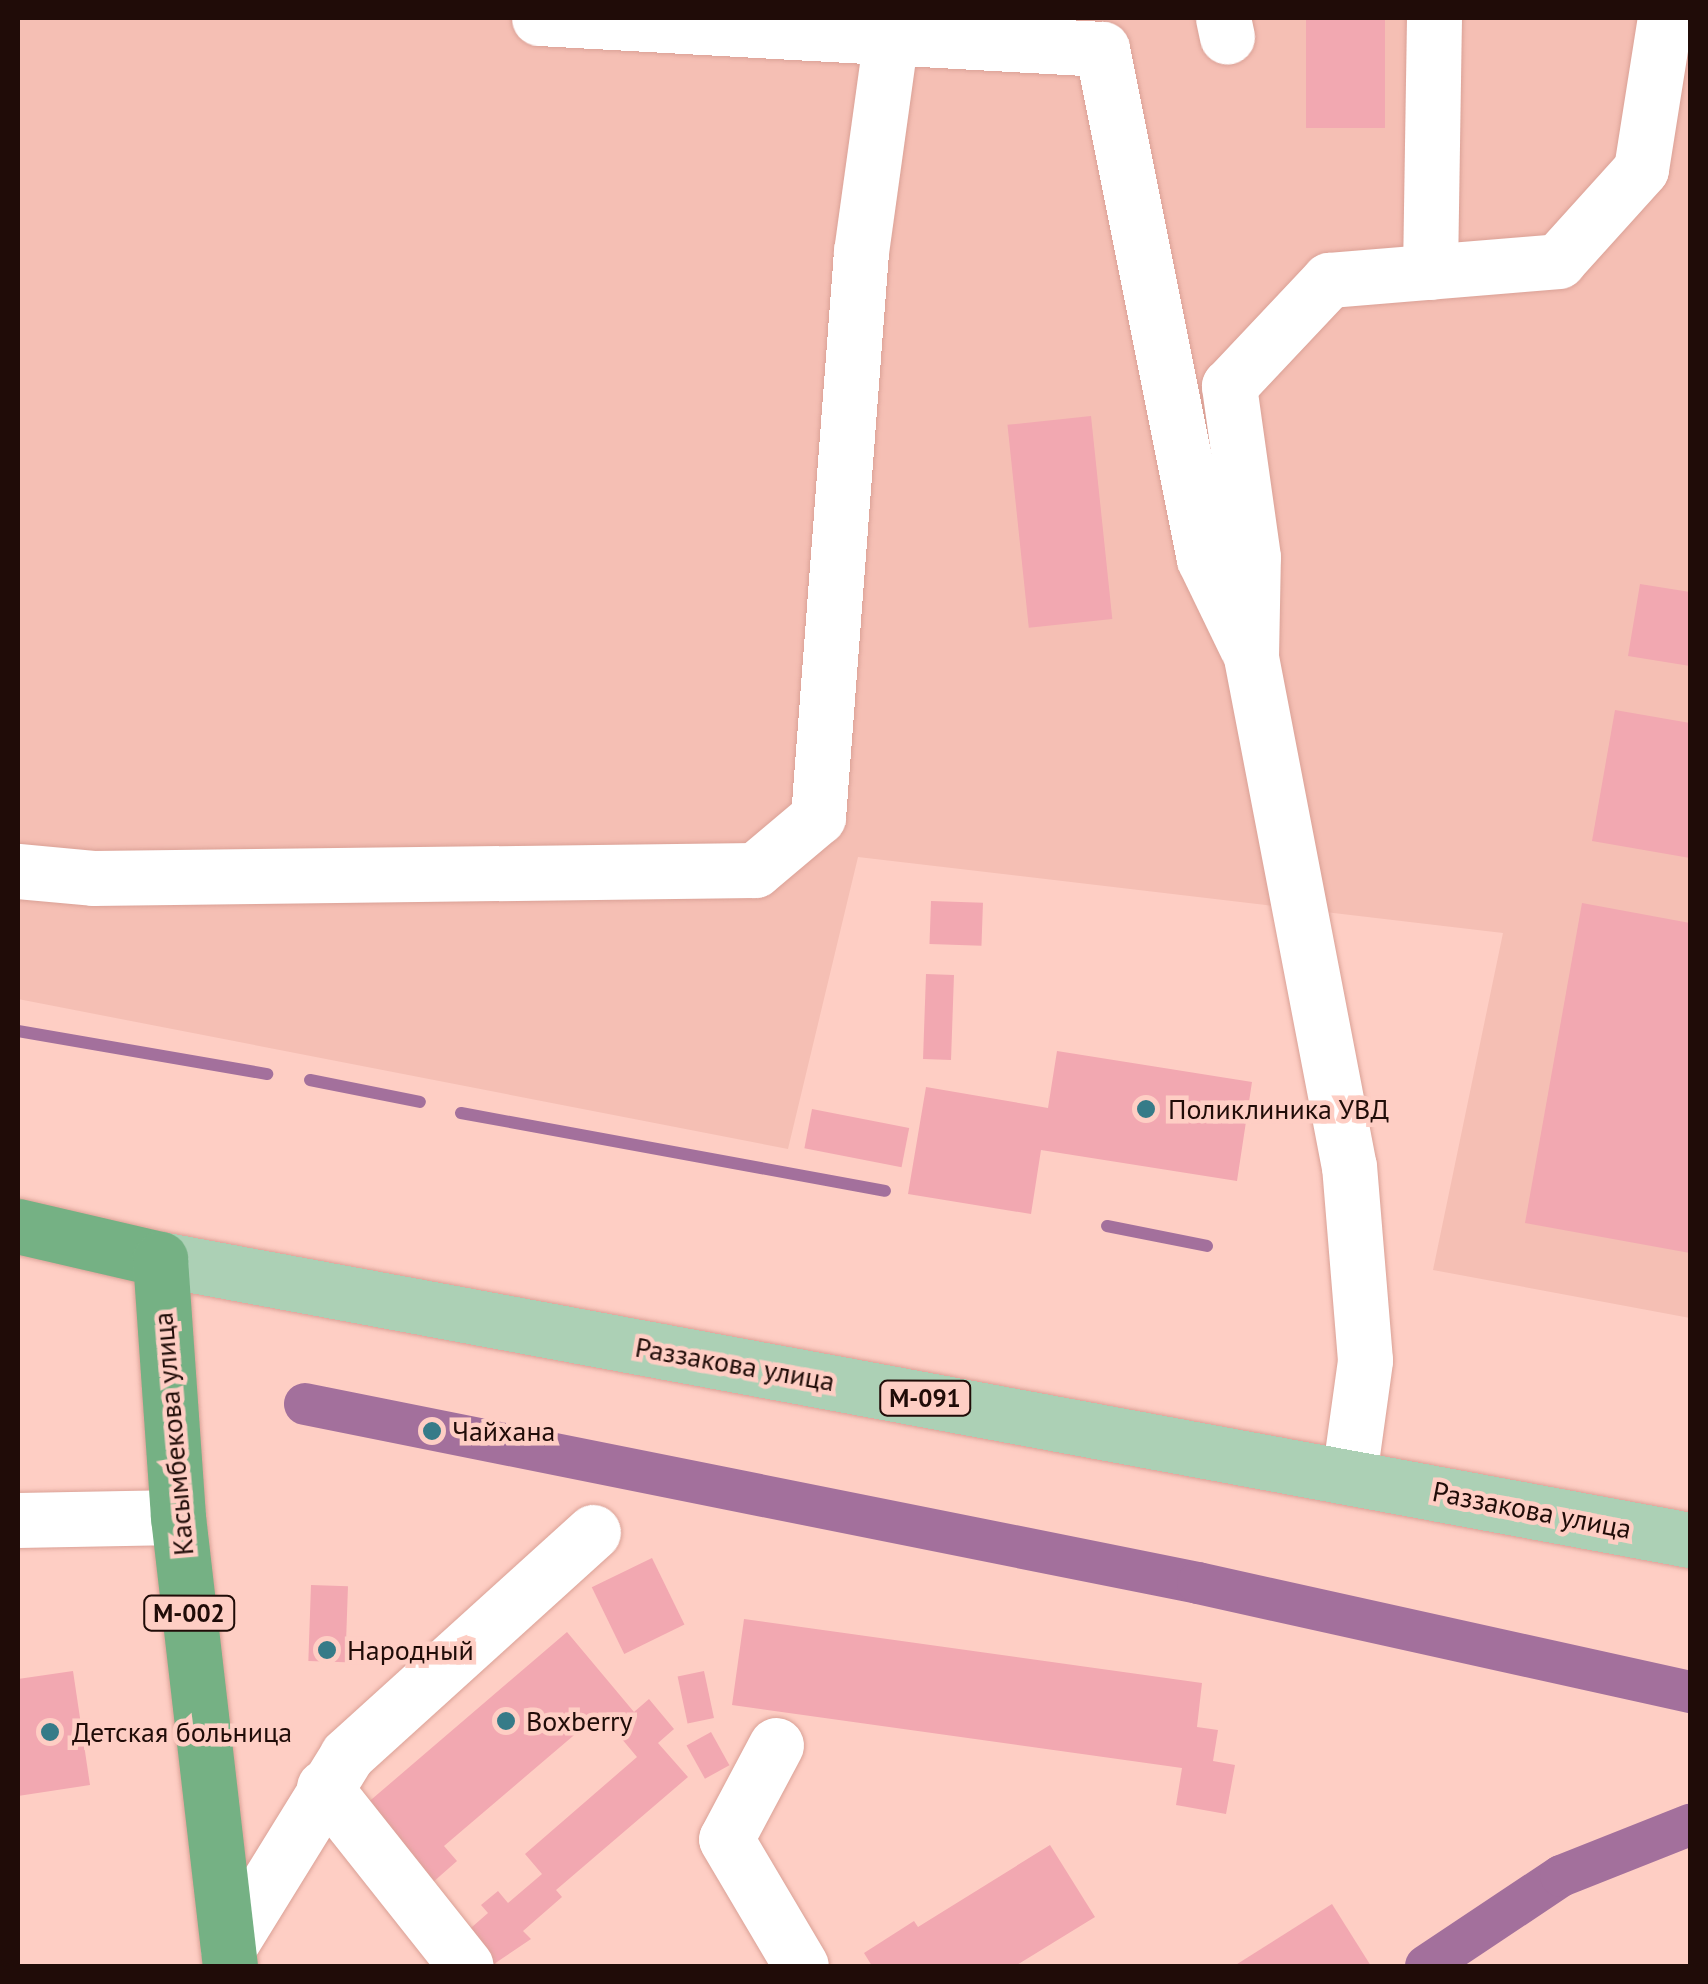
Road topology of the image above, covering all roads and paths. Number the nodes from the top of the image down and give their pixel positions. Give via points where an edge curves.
1 (539, 18) edge
2 (1434, 18) edge
3 (1665, 18) edge
4 (1038, 32) edge
5 (891, 37) junction
6 (1430, 272) junction
7 (1251, 657) junction
8 (18, 871) edge
9 (18, 1226) edge
10 (160, 1259) junction
11 (1349, 1476) junction
12 (178, 1517) junction
13 (18, 1520) edge
14 (593, 1532) dead end
15 (1690, 1540) edge
16 (776, 1745) dead end
17 (324, 1787) junction
18 (229, 1957) edge
19 (466, 1966) edge
20 (801, 1966) edge

1 - 5 street
2 - 6 street
3 - 6 street via 1641,169 1558,261
4 - 5 street
4 - 7 street via 1102,49 1204,559
5 - 8 street via 861,252 818,816 755,870 93,878
6 - 7 street via 1328,280 1229,386 1253,557
7 - 11 street via 1349,1167 1364,1360
9 - 10 highway, Раззакова улица / М-091
10 - 11 main road, Раззакова улица / М-091
10 - 12 highway, Касымбекова улица / M-002
11 - 15 main road, Раззакова улица / М-091
12 - 13 street
12 - 18 highway, Касымбекова улица / M-002
14 - 17 street via 347,1754
16 - 20 street via 726,1839
17 - 18 street
17 - 19 street

